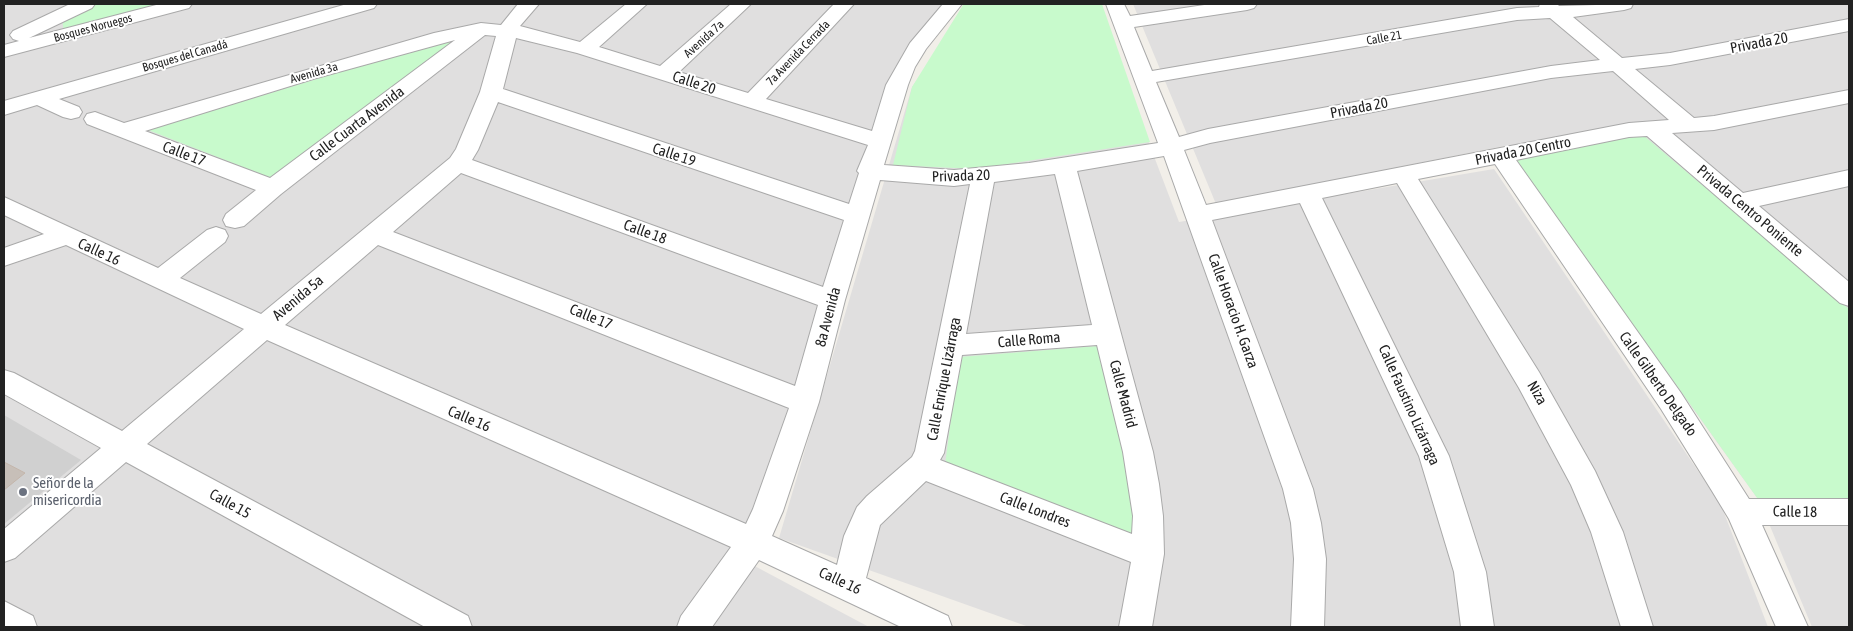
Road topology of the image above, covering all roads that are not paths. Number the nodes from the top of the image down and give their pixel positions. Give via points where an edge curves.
1 (85, 4) edge
2 (182, 4) edge
3 (367, 4) edge
4 (529, 4) edge
5 (638, 4) edge
6 (742, 4) edge
7 (845, 4) edge
8 (953, 4) edge
9 (1247, 4) edge
10 (1624, 4) edge
11 (1549, 7) edge
12 (1119, 14) edge
13 (1849, 25) edge
14 (481, 29) junction
15 (507, 31) junction
16 (4, 44) edge
17 (584, 49) junction
18 (4, 51) edge
19 (1617, 64) junction
20 (665, 74) junction
21 (1145, 78) junction
22 (491, 92) junction
23 (1849, 96) edge
24 (38, 98) junction
25 (751, 102) junction
26 (4, 108) edge
27 (71, 112) dead end
28 (95, 119) dead end
29 (1690, 126) junction
30 (1651, 127) junction
31 (123, 131) junction
32 (879, 141) junction
33 (1171, 147) junction
34 (1501, 155) junction
35 (458, 163) junction
36 (1064, 165) junction
37 (870, 171) junction
38 (983, 176) junction
39 (1404, 176) junction
40 (1849, 178) edge
41 (273, 188) junction
42 (1308, 194) junction
43 (1739, 202) junction
44 (4, 205) edge
45 (1198, 215) junction
46 (858, 216) junction
47 (234, 220) dead end
48 (374, 234) junction
49 (65, 236) junction
50 (216, 236) dead end
51 (4, 257) edge
52 (160, 280) junction
53 (1844, 284) edge
54 (832, 300) junction
55 (264, 327) junction
56 (1108, 334) junction
57 (950, 346) junction
58 (4, 381) edge
59 (805, 402) junction
60 (123, 446) junction
61 (922, 466) junction
62 (1741, 512) junction
63 (1849, 512) edge
64 (753, 542) junction
65 (4, 548) edge
66 (1148, 554) junction
67 (848, 585) junction
68 (4, 616) edge
69 (915, 623) edge
70 (21, 627) edge
71 (456, 627) edge
72 (693, 627) edge
73 (1136, 627) edge
74 (1307, 627) edge
75 (1477, 627) edge
76 (1637, 627) edge
77 (1792, 627) edge

1 - 16 street
2 - 18 street, Bosques Noruegos
3 - 24 street, Bosques del Canadá
4 - 15 street, Avenida 5a
5 - 17 street
6 - 20 street, Avenida 7a
7 - 25 street, 7a Avenida Cerrada
8 - 32 street, 8a Avenida via 905,67
9 - 12 street
10 - 11 street, Calle 21 via 1588,10
11 - 19 street
11 - 21 street, Calle 21
12 - 21 street, Calle Horacio H. Garza
13 - 19 street, Privada 20 via 1670,59
14 - 15 street, Avenida 3a
14 - 31 street, Avenida 3a via 306,75
14 - 41 street, Calle Cuarta Avenida
15 - 17 street, Calle 20
15 - 22 street, Avenida 5a
17 - 20 street, Calle 20
19 - 29 street
19 - 33 street, Privada 20 via 1578,67 1512,79 1208,136
20 - 25 street, Calle 20
21 - 33 street, Calle Horacio H. Garza
22 - 35 street, Avenida 5a via 467,150
22 - 46 street, Calle 19
23 - 29 street, Privada 20 Centro
24 - 26 street, Bosques del Canadá
24 - 27 street
25 - 32 street, Calle 20
28 - 31 street, Calle 17
29 - 30 street, Privada 20 Centro
30 - 34 street, Privada 20 Centro
30 - 43 street, Privada Centro Poniente
31 - 41 street, Calle 17
32 - 37 street, 8a Avenida
33 - 36 street, Privada 20
33 - 45 street, Calle Horacio H. Garza
34 - 39 street, Privada 20 Centro
34 - 62 street, Calle Gilberto Delgado via 1671,401
35 - 48 street, Avenida 5a
35 - 54 street, Calle 18
36 - 38 street, Privada 20
36 - 56 street, Calle Madrid
37 - 38 street, Privada 20 via 936,178
37 - 46 street, 8a Avenida
38 - 57 street, Calle Enrique Lizárraga
39 - 42 street, Privada 20 Centro
39 - 76 street, Niza via 1529,380 1580,472 1607,532
40 - 43 street
41 - 47 street, Calle Cuarta Avenida
42 - 45 street, Privada 20 Centro
42 - 75 street, Calle Faustino Lizárraga via 1434,456 1470,572
43 - 53 street, Privada Centro Poniente
44 - 49 street, Calle 16
45 - 74 street, Calle Horacio H. Garza via 1298,489 1310,559
46 - 54 street, 8a Avenida
48 - 55 street, Avenida 5a
48 - 59 street, Calle 17
49 - 51 street
49 - 52 street, Calle 16
50 - 52 street
52 - 55 street, Calle 16
54 - 59 street, 8a Avenida
55 - 60 street, Avenida 5a
55 - 64 street, Calle 16
56 - 57 street, Calle Roma
56 - 66 street, Calle Madrid via 1144,484
57 - 61 street, Calle Enrique Lizárraga via 935,433
58 - 60 street, Calle 15
59 - 64 street, 8a Avenida via 778,487
60 - 65 street, Avenida 5a
60 - 71 street, Calle 15
61 - 66 street, Calle Londres
61 - 67 street, Calle Enrique Lizárraga via 868,517
62 - 63 street, Calle 18
62 - 77 street, Calle Gilberto Delgado
64 - 67 street, Calle 16
64 - 72 street, 8a Avenida
66 - 73 street, Calle Madrid
67 - 69 street, Calle 16
68 - 70 street

